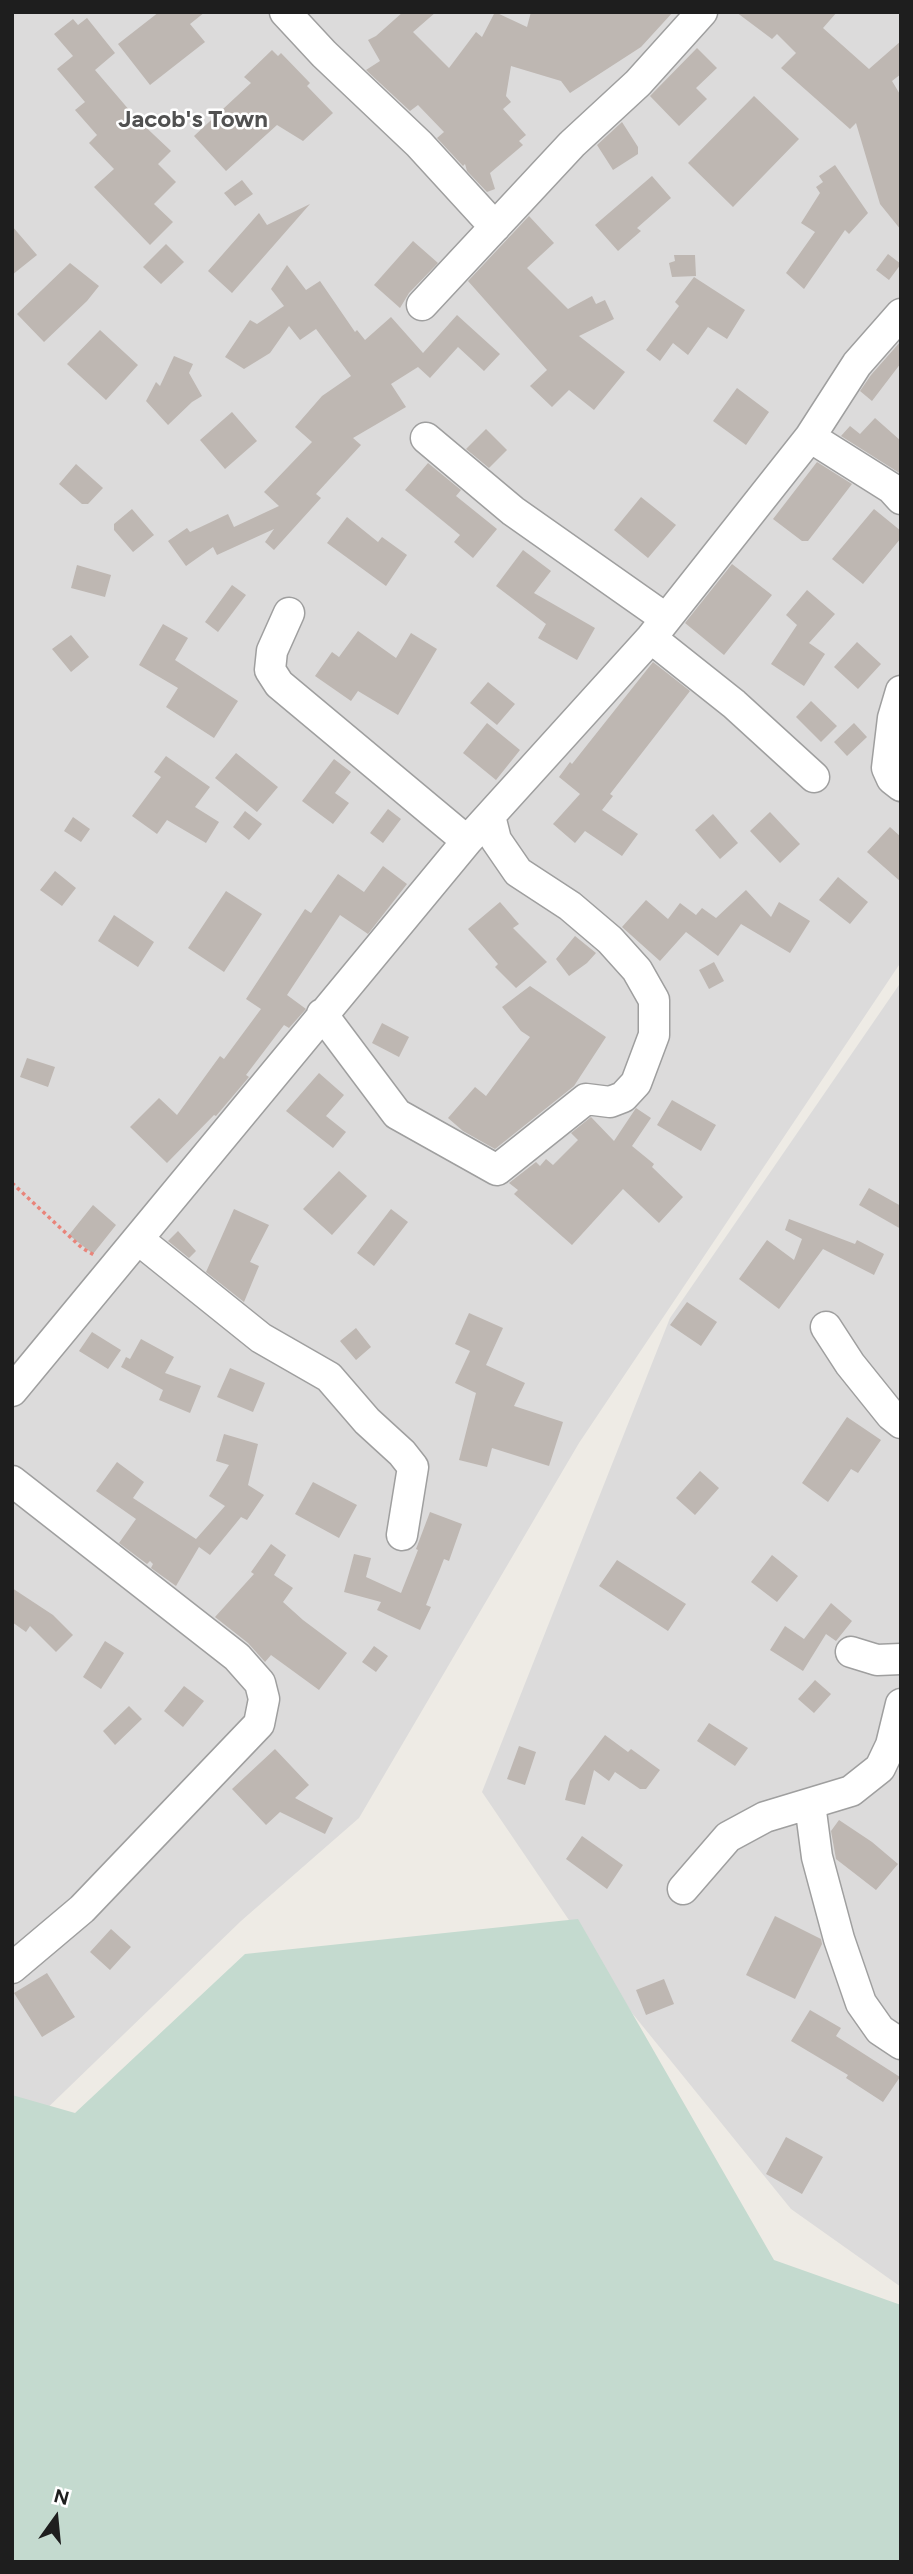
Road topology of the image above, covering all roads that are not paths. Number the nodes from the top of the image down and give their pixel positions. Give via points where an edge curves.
1 (285, 12) edge
2 (702, 12) edge
3 (495, 227) junction
4 (422, 305) dead end
5 (901, 314) edge
6 (810, 437) junction
7 (426, 438) dead end
8 (901, 499) edge
9 (289, 613) dead end
10 (658, 628) junction
11 (901, 691) edge
12 (814, 776) dead end
13 (901, 786) edge
14 (490, 816) junction
15 (467, 841) junction
16 (322, 1014) junction
17 (139, 1240) junction
18 (826, 1327) dead end
19 (12, 1391) edge
20 (901, 1423) edge
21 (12, 1481) edge
22 (402, 1535) dead end
23 (851, 1652) dead end
24 (901, 1659) edge
25 (901, 1704) edge
26 (810, 1804) junction
27 (683, 1889) dead end
28 (12, 1968) edge
29 (901, 2045) edge

1 - 3 street via 419,144
2 - 3 street
3 - 4 street
5 - 6 street via 857,364
6 - 8 street
6 - 10 street
7 - 10 street
9 - 15 street via 272,651 270,670 279,684
10 - 12 street
10 - 14 street
11 - 13 street via 887,768
14 - 15 street
14 - 16 street via 496,840 518,872 570,906 610,940 637,970 654,1000 654,1035 636,1083 623,1097 610,1102 586,1099 497,1170 397,1114
15 - 16 street
16 - 17 street
17 - 19 street
17 - 22 street via 261,1338 329,1377 413,1466
18 - 20 street via 850,1364
21 - 28 street via 237,1657 260,1683 264,1699 259,1724 82,1909
23 - 24 street via 877,1660
25 - 26 street via 880,1768 851,1791
26 - 27 street via 765,1817 728,1837
26 - 29 street via 817,1857 861,2003 880,2030

